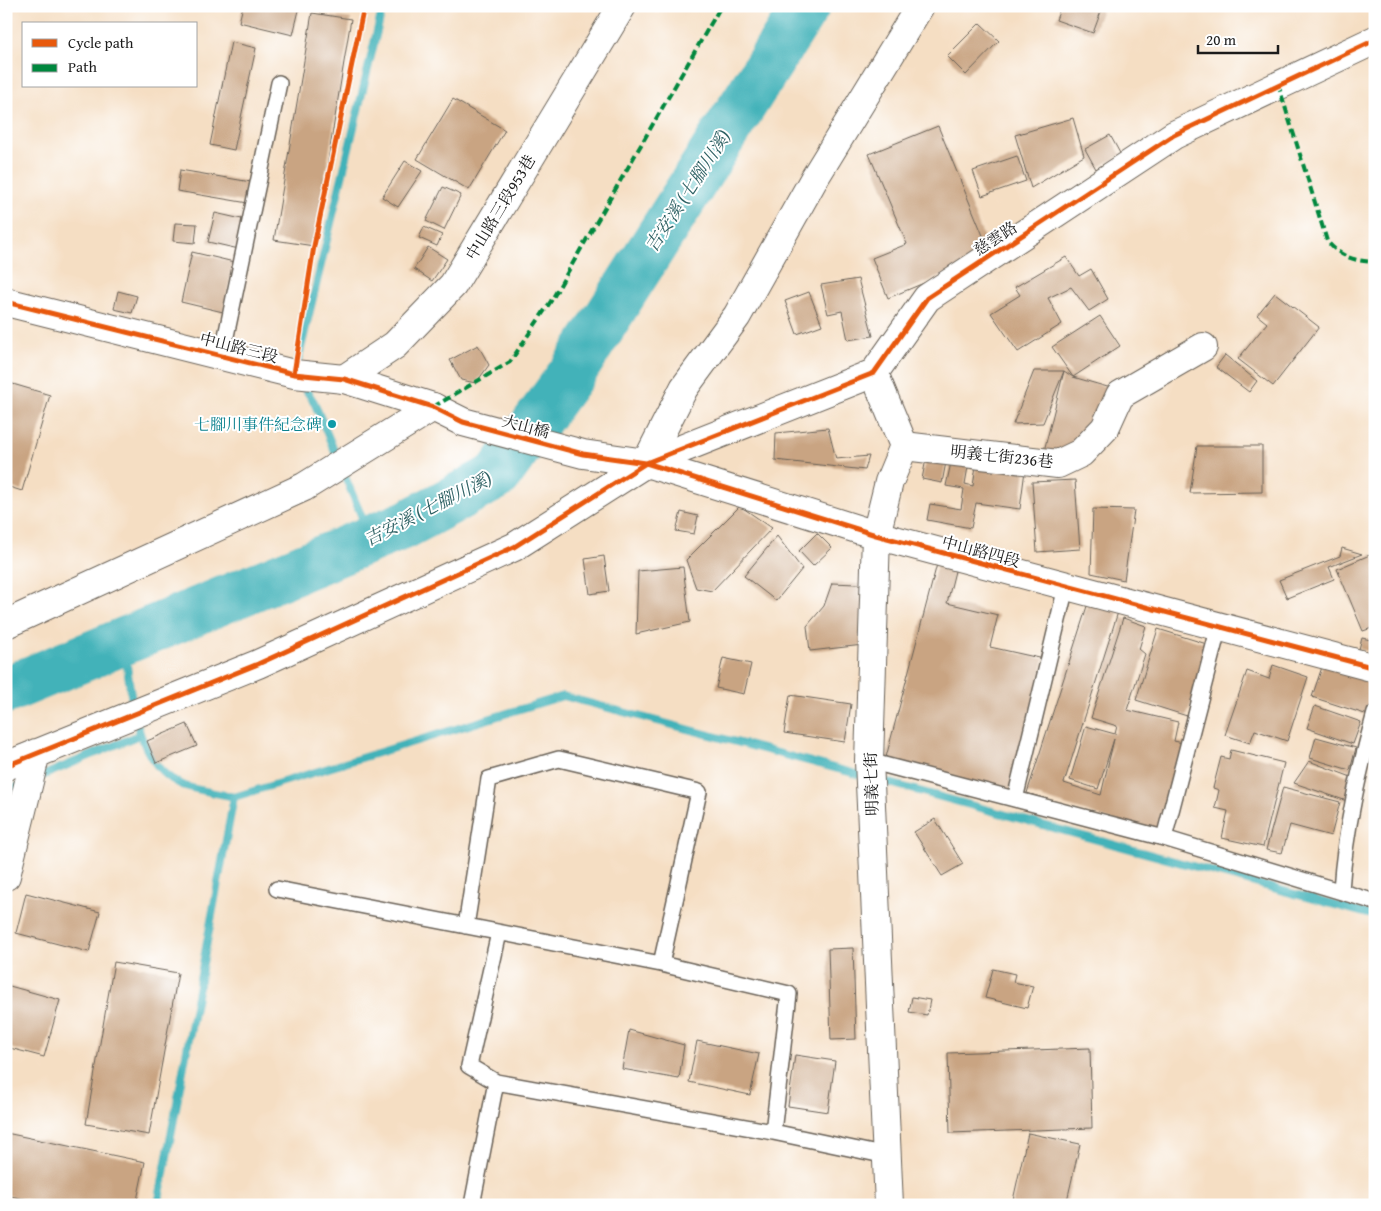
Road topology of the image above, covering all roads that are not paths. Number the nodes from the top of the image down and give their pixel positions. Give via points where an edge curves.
1 (622, 6) edge
2 (920, 6) edge
3 (1375, 40) edge
4 (280, 83) dead end
5 (6, 302) edge
6 (1203, 347) dead end
7 (222, 356) junction
8 (874, 373) junction
9 (344, 379) junction
10 (433, 407) junction
11 (463, 422) joint
12 (904, 446) junction
13 (583, 454) joint
14 (646, 464) junction
15 (876, 535) junction
16 (1066, 587) junction
17 (6, 624) edge
18 (1219, 626) junction
19 (1375, 668) edge
20 (1375, 713) edge
21 (36, 753) junction
22 (6, 766) edge
23 (870, 772) junction
24 (1016, 799) junction
25 (1164, 838) junction
26 (6, 876) edge
27 (277, 889) dead end
28 (1341, 890) junction
29 (1375, 902) edge
30 (466, 926) junction
31 (499, 933) junction
32 (661, 964) junction
33 (496, 1082) junction
34 (773, 1132) junction
35 (886, 1156) junction
36 (472, 1205) edge
37 (889, 1205) edge

1 - 9 street, 中山路三段953巷 via 453,285 395,346
2 - 14 street via 814,179 737,316 684,388
3 - 8 street, 慈雲路 via 1174,136 927,298
4 - 7 lane
5 - 7 street, 中山路三段
6 - 12 street, 明義七街236巷 via 1120,395 1105,428 1081,453 1058,464
7 - 9 street, 中山路三段 via 294,374
8 - 12 street
8 - 14 street
9 - 10 street, 中山路三段
10 - 11 street, 中山路三段
10 - 17 street via 304,487
11 - 13 street, 大山橋
12 - 15 street, 明義七街 via 889,482
13 - 14 street, 中山路四段
14 - 15 street, 中山路四段
14 - 21 street via 514,547 258,664
15 - 16 street, 中山路四段
15 - 23 street, 明義七街
16 - 18 street, 中山路四段
16 - 24 lane
18 - 19 street, 中山路四段
18 - 25 lane
20 - 28 lane via 1352,801 1343,853
21 - 22 street
21 - 26 street
23 - 24 lane
23 - 35 street, 明義七街
24 - 25 lane
25 - 28 lane
27 - 30 lane
28 - 29 lane
30 - 31 lane
30 - 32 lane via 489,778 559,758 699,792
31 - 32 lane
31 - 33 lane via 469,1066
32 - 34 lane via 790,994
33 - 34 lane
33 - 36 lane
34 - 35 lane
35 - 37 street, 明義七街

